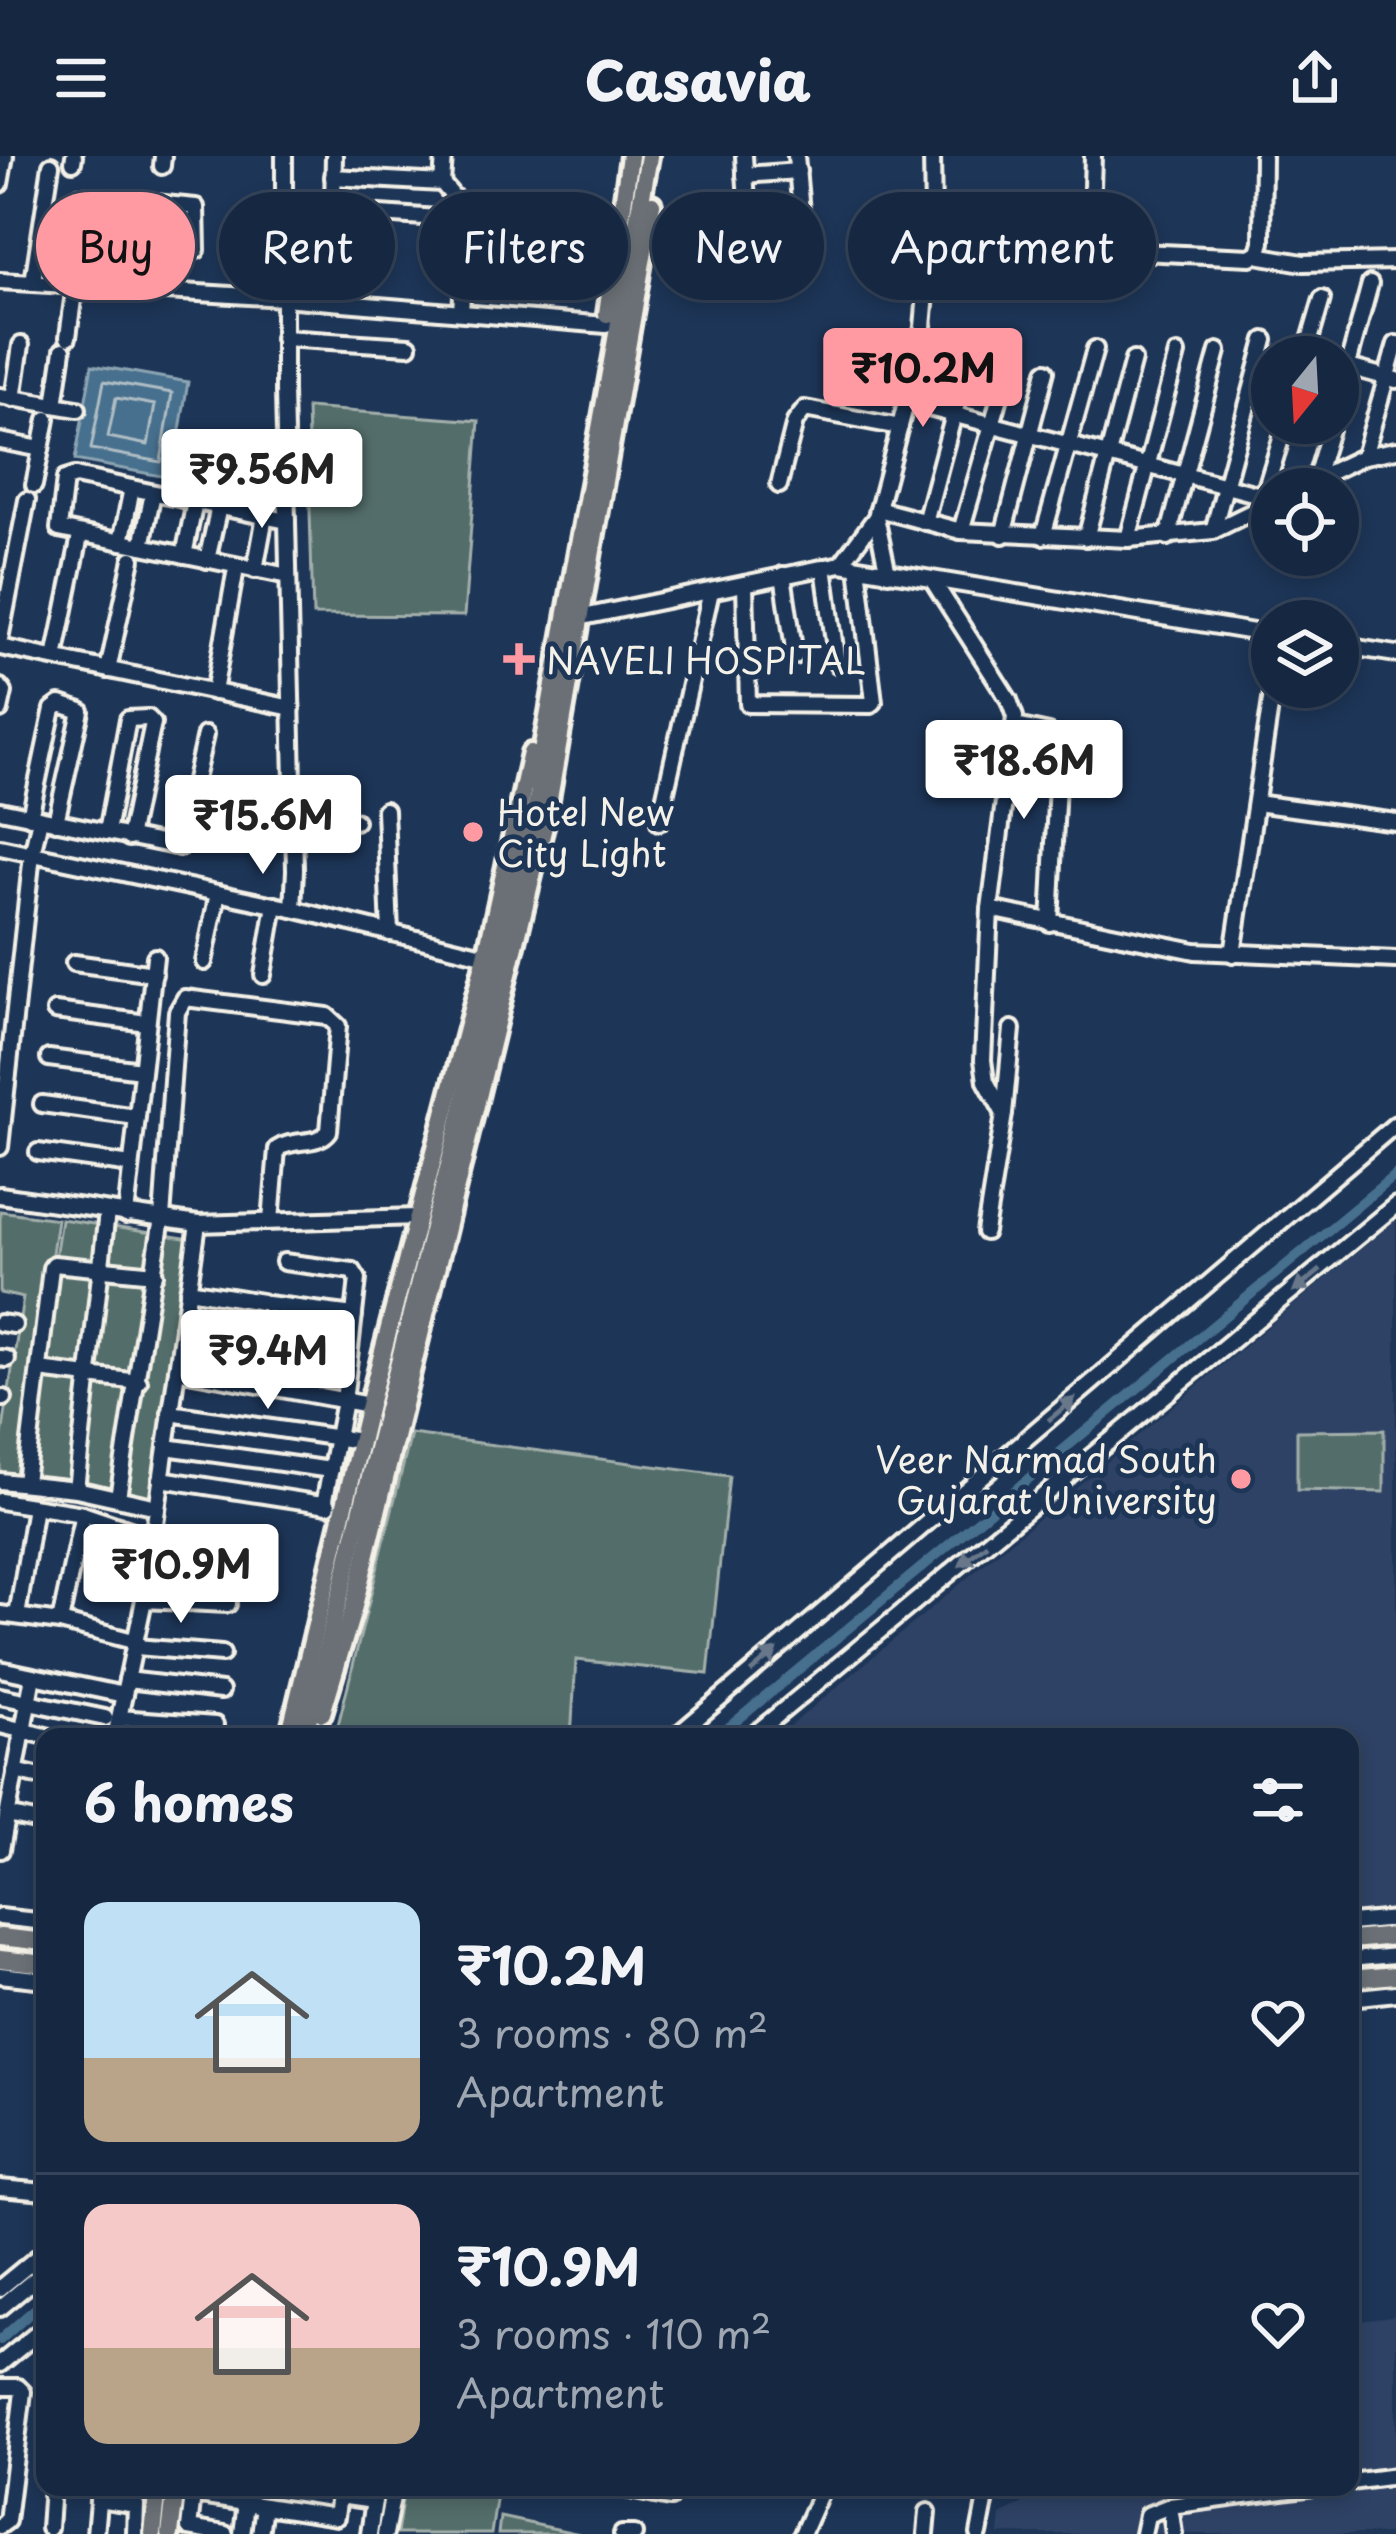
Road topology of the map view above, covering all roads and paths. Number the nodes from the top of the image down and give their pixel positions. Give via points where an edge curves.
1 (5, 156) edge
2 (284, 156) edge
3 (334, 156) edge
4 (444, 156) edge
5 (630, 156) edge
6 (640, 156) edge
7 (650, 156) edge
8 (661, 156) edge
9 (744, 156) edge
10 (932, 156) edge
11 (1093, 156) edge
12 (1262, 156) edge
13 (797, 163) edge
14 (51, 165) dead end
15 (746, 175) junction
16 (333, 177) junction
17 (442, 183) junction
18 (0, 184) edge
19 (1092, 187) dead end
20 (284, 192) edge
21 (451, 192) edge
22 (747, 192) edge
23 (933, 192) edge
24 (195, 207) edge
25 (419, 217) edge
26 (632, 238) junction
27 (195, 250) edge
28 (1156, 252) edge
29 (1256, 255) junction
30 (1396, 261) edge
31 (0, 281) edge
32 (33, 282) junction
33 (36, 282) edge
34 (1370, 284) dead end
35 (1322, 299) dead end
36 (73, 300) edge
37 (283, 300) edge
38 (308, 300) edge
39 (461, 300) edge
40 (925, 300) edge
41 (460, 312) junction
42 (606, 325) junction
43 (1313, 336) edge
44 (1353, 336) edge
45 (283, 338) junction
46 (21, 344) dead end
47 (1396, 344) edge
48 (409, 346) dead end
49 (1095, 349) dead end
50 (970, 351) dead end
51 (1218, 351) dead end
52 (1177, 354) dead end
53 (1133, 359) dead end
54 (1359, 370) edge
55 (1046, 371) dead end
56 (1007, 373) dead end
57 (1391, 379) edge
58 (1251, 392) edge
59 (7, 397) edge
60 (906, 402) junction
61 (78, 409) dead end
62 (51, 412) junction
63 (953, 413) junction
64 (993, 422) junction
65 (900, 427) junction
66 (1030, 432) junction
67 (0, 441) edge
68 (1070, 443) junction
69 (41, 449) junction
70 (1396, 450) edge
71 (1110, 453) junction
72 (1364, 456) junction
73 (1148, 463) junction
74 (1337, 468) edge
75 (1186, 474) junction
76 (1226, 484) junction
77 (779, 485) dead end
78 (132, 488) junction
79 (153, 493) junction
80 (1251, 496) edge
81 (195, 502) junction
82 (219, 507) junction
83 (1251, 510) edge
84 (877, 513) junction
85 (265, 516) junction
86 (286, 521) junction
87 (925, 522) junction
88 (961, 531) junction
89 (1213, 531) junction
90 (1003, 535) junction
91 (1043, 536) junction
92 (1168, 537) junction
93 (1086, 538) junction
94 (1128, 539) junction
95 (79, 542) dead end
96 (121, 542) junction
97 (137, 552) junction
98 (184, 555) junction
99 (207, 560) junction
100 (841, 564) junction
101 (824, 567) junction
102 (858, 567) junction
103 (255, 569) junction
104 (888, 572) junction
105 (235, 574) dead end
106 (783, 575) junction
107 (288, 576) junction
108 (933, 581) junction
109 (745, 584) junction
110 (711, 591) junction
111 (584, 616) junction
112 (1251, 631) edge
113 (0, 643) edge
114 (1359, 648) edge
115 (1396, 654) edge
116 (795, 656) dead end
117 (55, 658) junction
118 (837, 664) dead end
119 (108, 670) junction
120 (0, 687) edge
121 (214, 692) junction
122 (292, 708) junction
123 (1271, 708) edge
124 (0, 710) edge
125 (1016, 726) junction
126 (206, 735) dead end
127 (1263, 804) dead end
128 (0, 810) edge
129 (385, 810) dead end
130 (35, 818) junction
131 (294, 820) junction
132 (356, 821) dead end
133 (56, 822) junction
134 (659, 822) dead end
135 (1396, 822) edge
136 (107, 832) junction
137 (129, 838) junction
138 (0, 847) edge
139 (32, 854) junction
140 (218, 893) junction
141 (275, 905) junction
142 (292, 909) junction
143 (990, 910) junction
144 (1050, 923) junction
145 (391, 933) junction
146 (1233, 954) junction
147 (155, 957) dead end
148 (1396, 957) edge
149 (497, 959) junction
150 (204, 962) dead end
151 (74, 963) dead end
152 (154, 974) junction
153 (263, 975) dead end
154 (55, 1011) dead end
155 (147, 1023) junction
156 (1012, 1029) dead end
157 (6, 1033) edge
158 (49, 1058) dead end
159 (141, 1070) junction
160 (42, 1104) dead end
161 (1004, 1114) junction
162 (136, 1117) junction
163 (1396, 1124) edge
164 (0, 1147) edge
165 (38, 1152) dead end
166 (130, 1165) junction
167 (0, 1195) edge
168 (1396, 1205) edge
169 (107, 1212) junction
170 (126, 1215) junction
171 (417, 1217) junction
172 (162, 1218) junction
173 (271, 1221) junction
174 (198, 1224) junction
175 (986, 1232) dead end
176 (284, 1262) dead end
177 (100, 1268) junction
178 (155, 1274) junction
179 (188, 1290) junction
180 (354, 1315) junction
181 (183, 1327) junction
182 (348, 1355) junction
183 (39, 1370) junction
184 (177, 1370) junction
185 (90, 1378) junction
186 (139, 1382) junction
187 (344, 1401) junction
188 (368, 1405) junction
189 (170, 1413) junction
190 (337, 1436) junction
191 (361, 1441) junction
192 (166, 1448) junction
193 (331, 1470) junction
194 (161, 1479) junction
195 (0, 1480) edge
196 (25, 1481) junction
197 (76, 1489) junction
198 (118, 1498) junction
199 (0, 1502) edge
200 (324, 1504) junction
201 (35, 1507) junction
202 (157, 1507) junction
203 (344, 1508) junction
204 (83, 1514) junction
205 (153, 1538) junction
206 (144, 1600) junction
207 (228, 1604) dead end
208 (0, 1614) edge
209 (17, 1616) junction
210 (60, 1622) junction
211 (137, 1644) junction
212 (223, 1654) dead end
213 (0, 1669) edge
214 (33, 1676) junction
215 (69, 1683) junction
216 (126, 1688) junction
217 (221, 1691) dead end
218 (0, 1696) edge
219 (28, 1702) junction
220 (63, 1709) junction
221 (112, 1718) junction
222 (0, 1725) edge
223 (215, 1725) dead end
224 (114, 1728) edge
225 (298, 1728) edge
226 (299, 1728) edge
227 (319, 1728) edge
228 (686, 1728) edge
229 (762, 1728) edge
230 (23, 1730) junction
231 (36, 1733) edge
232 (9, 1779) edge
233 (36, 1823) edge
234 (4, 1824) edge
235 (1, 1850) edge
236 (0, 1916) edge
237 (1396, 1919) edge
238 (36, 1921) edge
239 (1359, 1922) edge
240 (1396, 1936) edge
241 (0, 1937) edge
242 (1359, 1939) edge
243 (36, 1941) edge
244 (0, 1960) edge
245 (36, 1963) edge
246 (1396, 1975) edge
247 (0, 1976) edge
248 (1359, 1978) edge
249 (36, 1979) edge
250 (1396, 1993) edge
251 (1359, 1997) edge
252 (0, 2188) edge
253 (36, 2191) edge
254 (36, 2261) edge
255 (36, 2277) edge
256 (3, 2298) edge
257 (36, 2334) edge
258 (0, 2365) edge
259 (0, 2387) edge
260 (1396, 2476) edge
261 (1359, 2481) edge
262 (51, 2496) edge
263 (95, 2496) edge
264 (111, 2496) edge
265 (157, 2496) edge
266 (186, 2496) edge
267 (215, 2496) edge
268 (338, 2496) edge
269 (375, 2496) edge
270 (392, 2496) edge
271 (819, 2496) edge
272 (986, 2496) edge
273 (1245, 2496) edge
274 (246, 2503) junction
275 (264, 2506) junction
276 (1169, 2506) junction
277 (928, 2512) dead end
278 (182, 2513) junction
279 (336, 2517) junction
280 (0, 2526) edge
281 (49, 2528) dead end
282 (94, 2534) edge
283 (135, 2534) edge
284 (153, 2534) edge
285 (170, 2534) edge
286 (225, 2534) edge
287 (242, 2534) edge
288 (260, 2534) edge
289 (334, 2534) edge
290 (369, 2534) edge
291 (385, 2534) edge
292 (622, 2534) edge
293 (634, 2534) edge
294 (802, 2534) edge
295 (926, 2534) edge
296 (979, 2534) edge
297 (1144, 2534) edge
298 (1174, 2534) edge

1 - 18 street
2 - 20 street
3 - 16 street
4 - 17 street
5 - 42 main road
6 - 26 main road
7 - 26 main road
8 - 111 main road
9 - 15 street
10 - 23 street
11 - 19 street
12 - 29 street
13 - 15 street
14 - 32 street
15 - 22 street
16 - 17 street
16 - 25 street via 338,211
17 - 21 street
24 - 27 street
26 - 149 main road via 538,774
28 - 29 street
29 - 30 street
31 - 32 street
32 - 33 street
34 - 44 street
35 - 43 street
36 - 62 street
37 - 45 street
38 - 41 street
39 - 41 street
40 - 60 street
41 - 42 street
42 - 149 main road
45 - 48 street
45 - 86 street
46 - 59 street
47 - 57 street
49 - 68 street
50 - 63 street
51 - 75 street
52 - 73 street
53 - 71 street
54 - 57 street
55 - 66 street
56 - 64 street
57 - 72 street
58 - 76 street
59 - 62 street
60 - 63 street
60 - 65 street
61 - 62 street
62 - 69 street
63 - 64 street
63 - 87 street
64 - 66 street
64 - 88 street
65 - 77 street via 805,409
65 - 84 street
66 - 68 street
66 - 90 street
67 - 69 street
68 - 71 street
68 - 91 street
69 - 113 street
70 - 72 street
71 - 73 street
71 - 93 street
72 - 74 street
73 - 75 street
73 - 94 street
75 - 76 street
75 - 92 street
76 - 80 street
76 - 89 street
78 - 79 street
78 - 96 street
78 - 96 street via 65,478 57,524
79 - 81 street
79 - 97 street
81 - 82 street
81 - 98 street
82 - 85 street
82 - 99 street
83 - 89 street
84 - 87 street
84 - 100 street
84 - 104 street
85 - 86 street
85 - 103 street
86 - 107 street
87 - 88 street
88 - 90 street
89 - 92 street
90 - 91 street
91 - 93 street
92 - 94 street
93 - 94 street
95 - 117 street
96 - 97 street
97 - 98 street
97 - 119 street
98 - 99 street
99 - 103 street
100 - 101 street
100 - 102 street
101 - 106 street
101 - 118 street
102 - 104 street
102 - 109 street via 871,705 748,704
103 - 107 street
104 - 108 street
105 - 121 street
106 - 109 street
106 - 116 street
107 - 122 street
108 - 112 street
108 - 125 street via 1009,700
109 - 110 street
110 - 111 street
110 - 134 street
111 - 149 main road via 545,822
113 - 117 street
114 - 115 street
117 - 119 street
119 - 121 street
120 - 124 street
121 - 122 street
122 - 131 street
123 - 146 street
125 - 143 street
125 - 144 street via 1059,743
126 - 137 street via 180,847
127 - 135 street
128 - 130 street
129 - 145 street
130 - 133 street
130 - 133 street via 60,704 81,711
130 - 139 street
131 - 132 street
131 - 142 street
133 - 136 street
136 - 137 street
136 - 137 street via 127,722 148,718
138 - 139 street
139 - 140 street
139 - 157 street
140 - 141 street
140 - 150 street
141 - 142 street
141 - 153 street
142 - 145 street
143 - 144 street
143 - 161 street via 984,1068
144 - 146 street
145 - 149 street
146 - 148 street
147 - 152 street
149 - 171 main road
149 - 226 main road
149 - 227 main road via 353,1610
151 - 152 street
152 - 155 street
154 - 155 street
155 - 159 street
156 - 161 street
157 - 164 street
158 - 159 street
159 - 162 street
160 - 162 street
161 - 175 street
162 - 166 street
228 -> 163 street
165 - 166 street
166 - 170 street
167 - 169 street
168 -> 229 street
169 - 170 street
169 - 177 street
170 - 172 street
171 - 173 street
171 - 188 main road
172 - 173 street via 177,1012 190,998 327,1016 338,1026 329,1130 322,1139 277,1149
172 - 174 street
172 - 178 street
173 - 174 street
174 - 179 street
176 - 180 street via 353,1271
177 - 178 street
177 - 183 street via 51,1268
177 - 185 street
178 - 186 street
179 - 180 street
179 - 181 street
180 - 182 street
181 - 182 street
181 - 184 street
182 - 187 street
183 - 185 street
183 - 196 street
184 - 187 street
184 - 189 street
185 - 186 street
185 - 197 street
186 - 198 street
187 - 188 street
187 - 190 street
188 - 191 main road
189 - 190 street
189 - 192 street
190 - 191 street
190 - 193 street
191 - 203 main road
192 - 193 street
192 - 194 street
193 - 200 street
194 - 200 street
194 - 202 street
195 - 196 street
196 - 197 street
197 - 198 street
198 - 202 street
199 - 201 street
200 - 203 street
201 - 204 street
201 - 209 street
202 - 205 street
203 - 225 main road
204 - 205 street
204 - 210 street
205 - 206 street
206 - 207 street
206 - 211 street
208 - 209 street
209 - 210 street
210 - 211 street
211 - 212 street
211 - 216 street
213 - 214 street
214 - 215 street
214 - 219 street
215 - 216 street
215 - 220 street
216 - 217 street
216 - 221 street
218 - 219 street
219 - 220 street
219 - 230 street
220 - 221 street
221 - 223 street
221 - 224 street
222 - 230 street
230 - 231 street
230 - 232 street
232 - 234 street
233 - 234 street
234 - 235 street
236 - 238 street
237 - 239 street
240 - 242 main road
241 - 243 main road
244 - 245 main road
246 - 248 main road
247 - 249 street
250 - 251 street
252 - 253 street
254 - 256 street
255 - 256 street
257 - 258 street
259 - 280 street via 23,2392 7,2521
260 - 261 street
262 - 281 street
263 - 282 street
264 - 283 street via 136,2505
265 - 284 main road
266 - 278 main road
267 - 274 street
268 - 279 street
269 - 290 street
270 - 291 street
271 - 294 street
272 - 296 street
273 - 276 street
274 - 275 street
274 - 287 street
275 - 279 street
275 - 288 street
276 - 297 street via 1148,2515
276 - 298 street
277 - 295 street
278 - 285 main road
278 - 286 street via 189,2528
279 - 289 street
292 - 293 street

